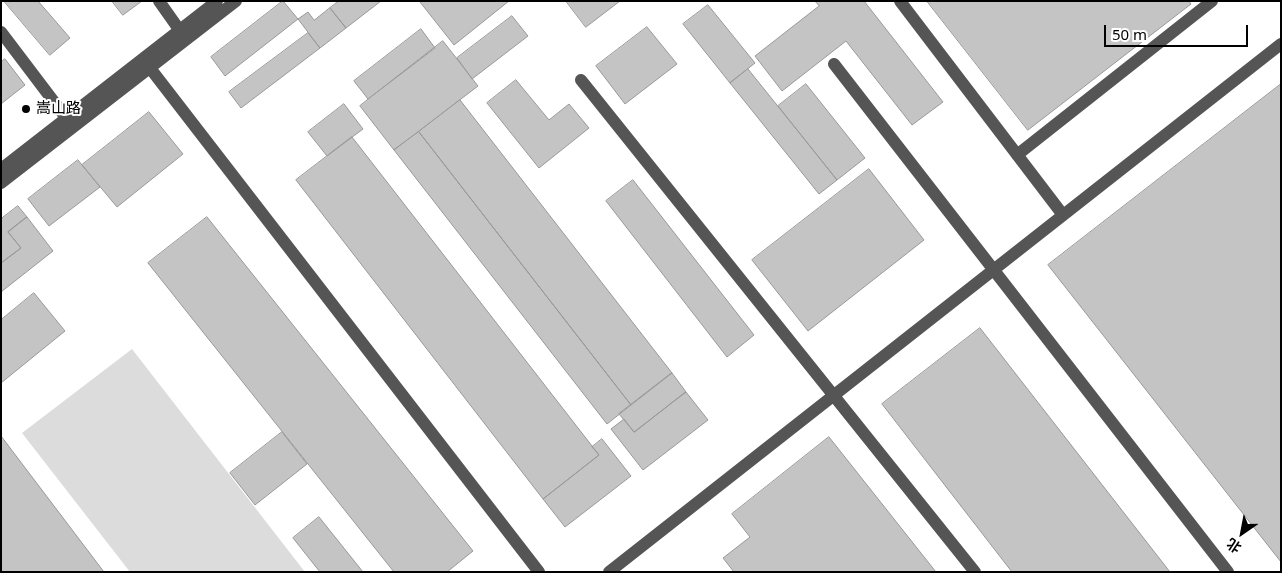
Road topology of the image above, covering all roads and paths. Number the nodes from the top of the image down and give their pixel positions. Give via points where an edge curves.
1 (159, 1) edge
2 (217, 1) edge
3 (236, 1) edge
4 (900, 1) edge
5 (1212, 1) edge
6 (183, 35) junction
7 (4, 41) edge
8 (1281, 44) edge
9 (147, 63) junction
10 (834, 64) dead end
11 (581, 80) dead end
12 (70, 123) junction
13 (1017, 155) junction
14 (1, 169) edge
15 (1, 183) edge
16 (1063, 215) junction
17 (993, 270) junction
18 (833, 395) junction
19 (539, 572) edge
20 (609, 572) edge
21 (975, 572) edge
22 (1228, 572) edge

1 - 6 street
2 - 6 street
3 - 6 street
4 - 13 street
5 - 13 street
6 - 9 street
7 - 12 street
8 - 16 street
9 - 12 street
9 - 19 street
10 - 17 street
11 - 18 street
12 - 14 street
12 - 15 street
13 - 16 street
16 - 17 street
17 - 18 street
17 - 22 street
18 - 20 street
18 - 21 street

